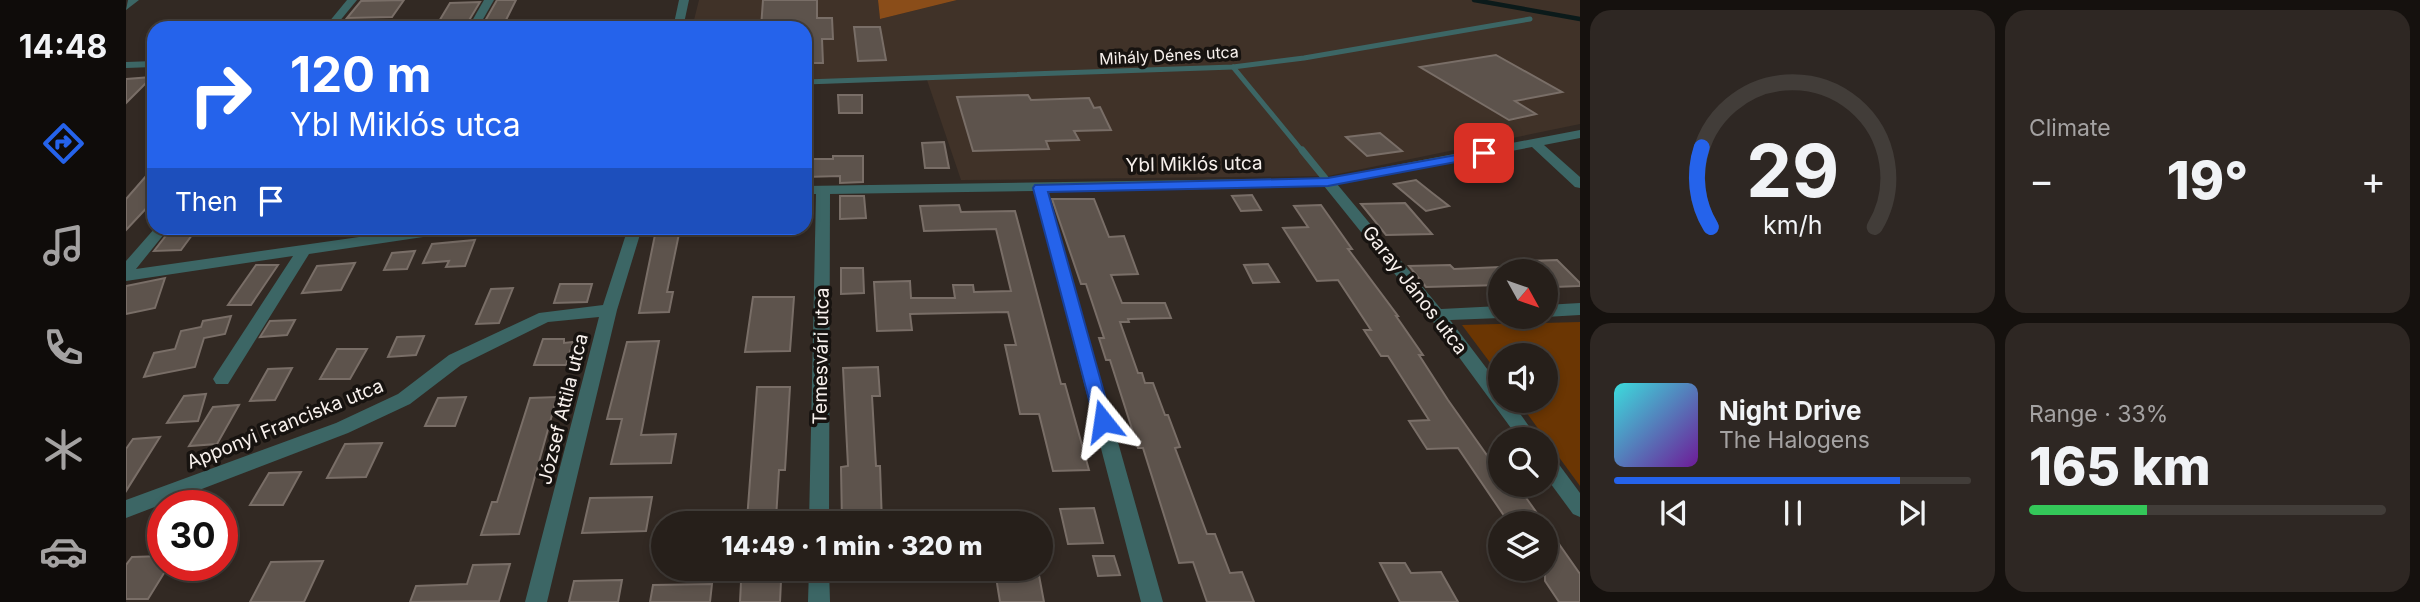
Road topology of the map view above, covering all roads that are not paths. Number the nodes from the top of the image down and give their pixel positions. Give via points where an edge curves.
1 (134, 0) edge
2 (352, 0) edge
3 (489, 0) edge
4 (684, 0) edge
5 (126, 7) edge
6 (1530, 19) dead end
7 (335, 21) edge
8 (477, 21) edge
9 (680, 21) edge
10 (132, 65) edge
11 (1233, 67) junction
12 (126, 75) edge
13 (812, 82) edge
14 (1580, 134) edge
15 (1536, 144) junction
16 (1328, 182) junction
17 (1580, 184) edge
18 (1040, 188) junction
19 (812, 190) edge
20 (823, 190) junction
21 (156, 235) edge
22 (355, 235) edge
23 (403, 235) edge
24 (633, 235) edge
25 (350, 243) junction
26 (305, 249) junction
27 (126, 273) edge
28 (1580, 309) edge
29 (609, 310) junction
30 (1558, 310) edge
31 (1488, 313) edge
32 (1437, 315) junction
33 (222, 379) dead end
34 (1488, 384) edge
35 (1558, 478) edge
36 (1580, 508) edge
37 (126, 509) edge
38 (819, 511) edge
39 (819, 581) edge
40 (536, 602) edge
41 (818, 602) edge
42 (1152, 602) edge

1 - 5 street
2 - 7 street
3 - 8 street
4 - 9 street
6 - 11 lane, Mihály Dénes utca
10 - 12 street
11 - 13 lane, Mihály Dénes utca
11 - 16 lane
14 - 15 street, Ybl Miklós utca
15 - 16 street, Ybl Miklós utca
15 - 17 street
16 - 18 street, Ybl Miklós utca
16 - 32 street, Garay János utca
18 - 20 street, Ybl Miklós utca
18 - 42 street
19 - 20 street, Ybl Miklós utca
20 - 38 street, Temesvári utca
21 - 27 street
22 - 25 street
23 - 25 street
24 - 29 street, József Attila utca
25 - 26 street
26 - 27 street
26 - 33 street
28 - 30 street
29 - 37 street, Apponyi Franciska utca via 545,317 454,360 404,398 342,428
29 - 40 street, József Attila utca
31 - 32 street
32 - 34 street, Garay János utca
35 - 36 street
39 - 41 street

